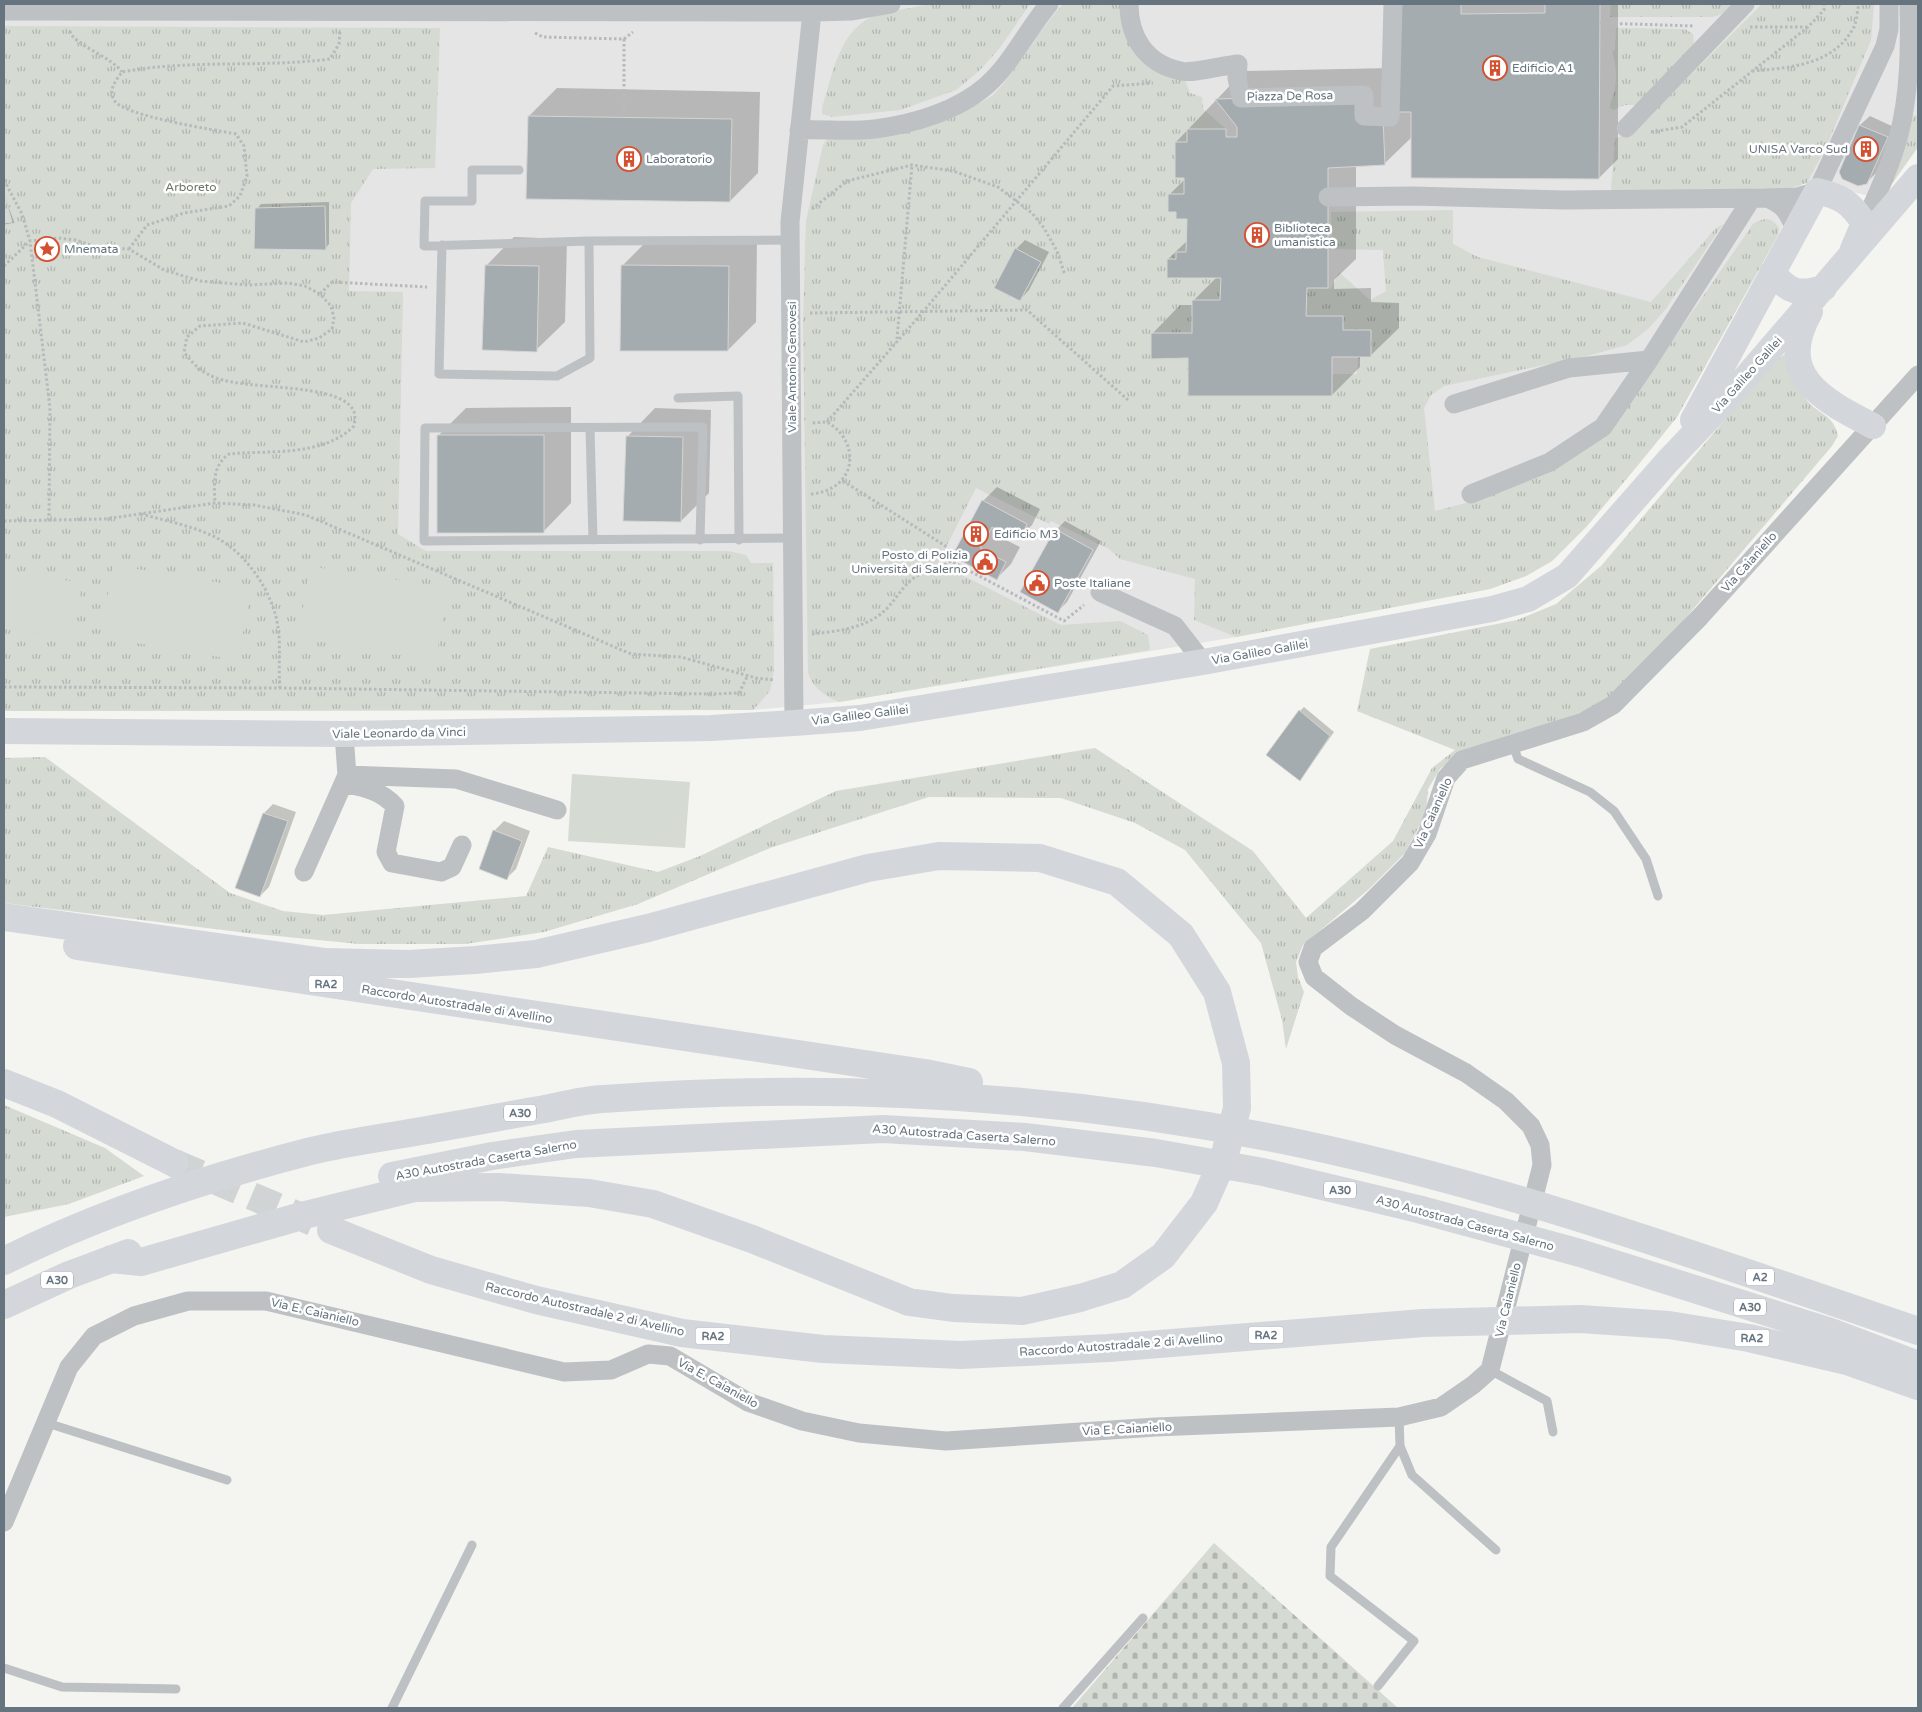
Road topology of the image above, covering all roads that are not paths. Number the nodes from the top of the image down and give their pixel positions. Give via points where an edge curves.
1 (891, 4) edge
2 (1049, 4) edge
3 (1129, 4) edge
4 (1392, 4) edge
5 (1745, 4) edge
6 (1888, 4) edge
7 (1909, 4) edge
8 (69, 7) edge
9 (812, 8) edge
10 (4, 11) edge
11 (1626, 128) road end
12 (799, 130) junction
13 (519, 170) dead end
14 (1918, 177) edge
15 (1817, 191) junction
16 (1328, 197) dead end
17 (1760, 198) junction
18 (1864, 223) junction
19 (790, 231) junction
20 (1796, 231) junction
21 (589, 241) junction
22 (442, 245) junction
23 (1847, 261) junction
24 (1772, 273) junction
25 (1824, 288) junction
26 (1649, 360) junction
27 (1918, 375) edge
28 (678, 398) dead end
29 (1454, 404) dead end
30 (1873, 426) junction
31 (590, 428) junction
32 (1668, 461) junction
33 (1471, 494) dead end
34 (794, 538) junction
35 (593, 540) junction
36 (700, 540) junction
37 (739, 540) junction
38 (1100, 592) road end
39 (1203, 662) junction
40 (794, 723) junction
41 (4, 731) edge
42 (344, 734) junction
43 (1513, 745) junction
44 (345, 779) junction
45 (557, 810) dead end
46 (462, 845) dead end
47 (304, 872) dead end
48 (1658, 896) dead end
49 (4, 917) edge
50 (4, 935) edge
51 (4, 1083) edge
52 (1058, 1105) junction
53 (174, 1163) tunnel mouth
54 (1601, 1223) joint
55 (331, 1230) tunnel mouth
56 (112, 1259) junction
57 (4, 1261) edge
58 (4, 1305) edge
59 (1918, 1331) edge
60 (1918, 1365) edge
61 (1490, 1370) junction
62 (1918, 1386) edge
63 (1399, 1417) junction
64 (47, 1423) junction
65 (1553, 1432) dead end
66 (1400, 1446) junction
67 (227, 1480) dead end
68 (4, 1522) edge
69 (472, 1545) dead end
70 (1496, 1550) dead end
71 (1143, 1618) dead end
72 (4, 1668) edge
73 (1378, 1686) dead end
74 (176, 1690) dead end
75 (392, 1708) edge
76 (1062, 1708) edge

1 - 9 street via 852,11
2 - 12 street via 987,85 957,106 874,129
3 - 4 street, Piazza De Rosa via 1129,20 1139,46 1159,63 1182,72 1238,64 1241,98 1364,95 1364,116 1390,117
5 - 11 street
6 - 15 street, Via Galileo Galilei via 1889,29 1885,46
7 - 18 street via 1910,42 1898,137
8 - 9 street via 341,11
8 - 10 street
9 - 12 street, Viale Antonio Genovesi
12 - 19 street, Viale Antonio Genovesi
13 - 22 lane via 472,170 472,201 425,201 424,246
14 - 23 street, Via Galileo Galilei
15 - 17 street via 1797,197
15 - 18 street via 1838,196 1853,206
15 - 20 street, Via Galileo Galilei
16 - 17 street
17 - 20 street via 1781,204
17 - 26 street
18 - 23 street
19 - 21 lane
19 - 34 street, Viale Antonio Genovesi
20 - 24 street, Via Galileo Galilei
21 - 22 lane
21 - 22 lane via 590,358 557,376 439,374
23 - 25 street, Via Galileo Galilei
24 - 25 street via 1796,292
24 - 32 street, Via Galileo Galilei via 1699,412
25 - 30 street via 1799,336 1799,361 1805,378 1829,403
25 - 32 street, Via Galileo Galilei via 1730,396
26 - 29 street via 1569,368
26 - 33 street via 1603,427 1550,462
27 - 30 street, Via Caianiello
28 - 37 lane via 738,396
30 - 43 street, Via Caianiello via 1700,617 1613,705 1583,722
31 - 35 lane
31 - 35 lane via 425,428 424,541
31 - 36 lane via 703,427
32 - 39 street, Via Galileo Galilei via 1567,576 1528,599 1492,609
34 - 37 lane
34 - 40 street, Viale Antonio Genovesi
35 - 36 lane
36 - 37 lane
38 - 39 street via 1175,626
39 - 40 street, Via Galileo Galilei via 860,718
40 - 42 street, Viale Leonardo da Vinci via 711,728
41 - 42 street, Viale Leonardo da Vinci
42 - 44 street
43 - 48 lane via 1518,758 1590,792 1614,811 1646,859
43 - 61 street, Via Caianiello via 1462,760 1446,778 1426,834 1410,863 1362,911 1313,948 1308,962 1314,978 1351,1006 1395,1035 1466,1073 1506,1101 1531,1126 1540,1145 1542,1165
44 - 45 street via 456,779
44 - 46 street via 372,789 388,798 394,806 386,852 392,863 441,872 452,867
44 - 47 street
49 - 56 highway via 325,962 409,964 536,954 648,928 868,868 940,856 1040,858 1117,882 1181,935 1217,992 1236,1063 1237,1108 1224,1158 1204,1204 1163,1256 1122,1285 1022,1311 909,1302 752,1239 653,1204 589,1193 499,1187 415,1188 305,1214 141,1262
50 - 52 highway, Raccordo Autostradale di Avellino / RA2 via 925,1073
51 - 53 highway via 57,1104
52 - 54 highway, A30 via 1277,1139 1422,1174
52 - 57 highway, A30 via 921,1093 818,1090 598,1099 314,1150 179,1190 42,1242
54 - 59 highway, A2
55 - 62 highway, Raccordo Autostradale 2 di Avellino / RA2 via 431,1270 536,1300 682,1333 823,1349 961,1355 1109,1348 1423,1323 1580,1319 1669,1325 1749,1338 1847,1361
56 - 58 highway, A30 Autostrada Caserta Salerno / A30
56 - 60 highway, A30 Autostrada Caserta Salerno / A30 via 296,1197 483,1158 576,1144 883,1128 1025,1137 1156,1153 1263,1172 1418,1209 1580,1253 1831,1332
61 - 63 street, Via E. Caianiello via 1441,1407
61 - 65 lane via 1547,1401
63 - 64 street, Via E. Caianiello via 1156,1427 946,1441 859,1433 802,1421 748,1402 670,1356 648,1354 611,1370 564,1372 266,1301 188,1301 134,1316 94,1336 69,1367
63 - 66 lane
64 - 67 lane
64 - 68 street, Via E. Caianiello
66 - 70 lane via 1412,1475
66 - 73 lane via 1331,1547 1330,1576 1414,1641
69 - 75 lane
71 - 76 lane
72 - 74 lane via 62,1687

